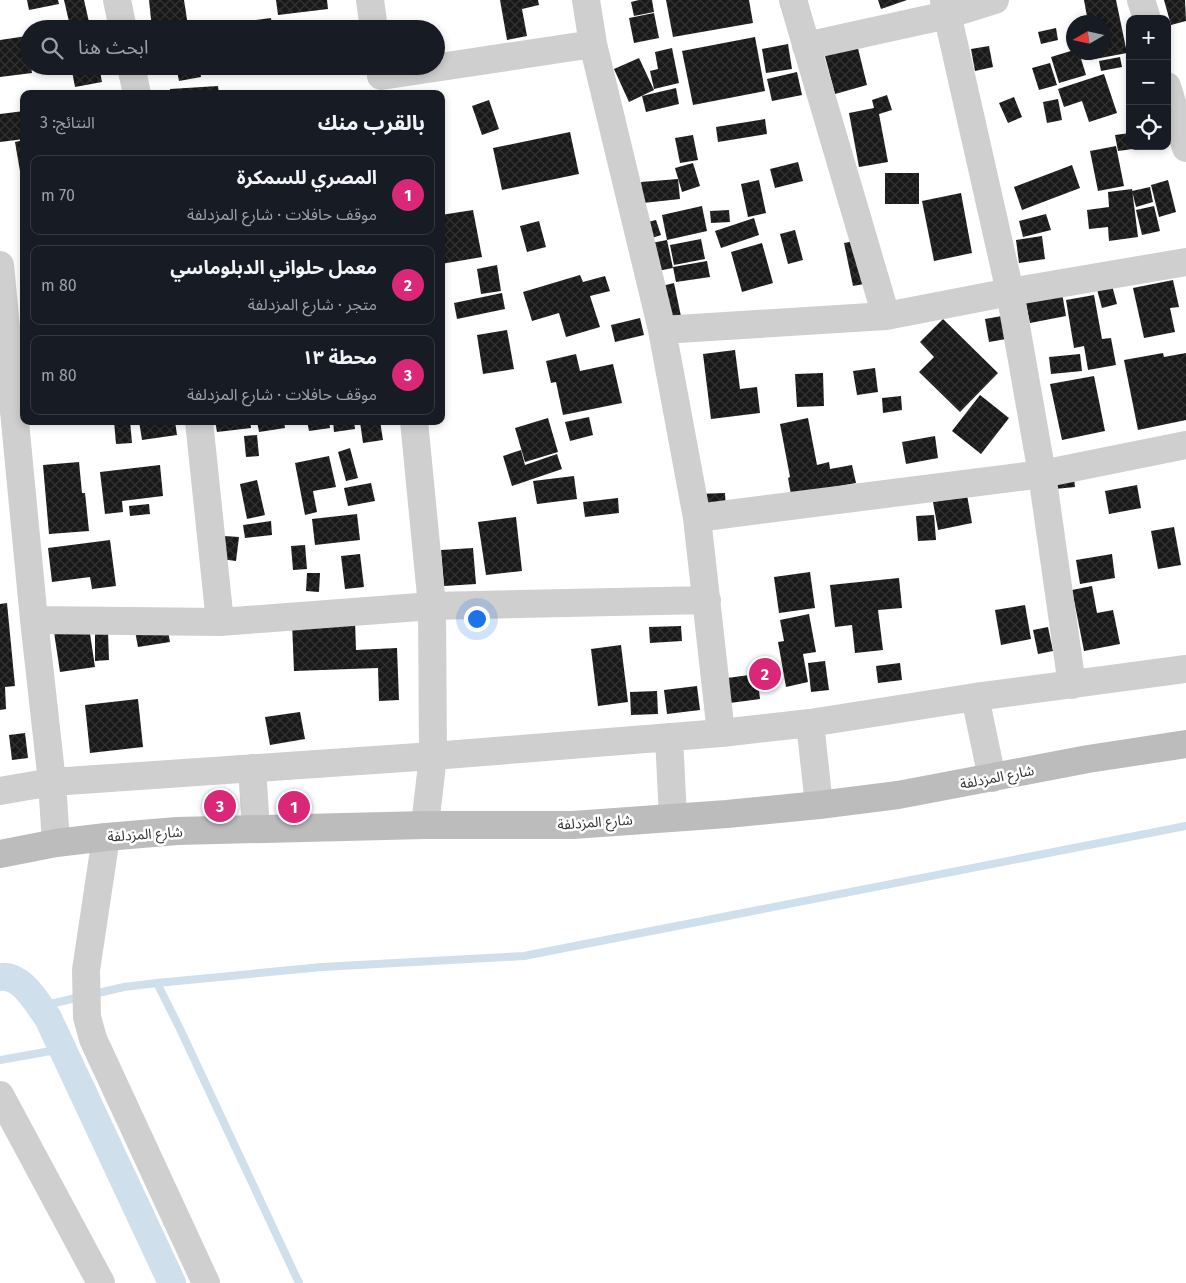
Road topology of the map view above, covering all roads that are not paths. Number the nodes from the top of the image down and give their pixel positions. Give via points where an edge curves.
1 (117, 0) edge
2 (370, 0) edge
3 (586, 0) edge
4 (793, 0) edge
5 (995, 0) edge
6 (1141, 0) edge
7 (946, 8) edge
8 (1146, 15) edge
9 (121, 20) edge
10 (373, 20) edge
11 (593, 44) junction
12 (806, 46) junction
13 (445, 68) edge
14 (133, 75) edge
15 (405, 75) edge
16 (381, 79) edge
17 (136, 90) edge
18 (1171, 99) edge
19 (1186, 148) edge
20 (1186, 262) edge
21 (0, 265) edge
22 (1010, 292) junction
23 (886, 316) junction
24 (662, 330) junction
25 (199, 425) edge
26 (414, 425) edge
27 (1186, 446) edge
28 (1042, 474) junction
29 (697, 518) junction
30 (707, 600) junction
31 (432, 606) junction
32 (34, 620) junction
33 (220, 622) junction
34 (1186, 669) edge
35 (1072, 685) junction
36 (975, 698) junction
37 (810, 723) junction
38 (721, 733) junction
39 (669, 737) junction
40 (1186, 744) edge
41 (434, 756) junction
42 (252, 768) junction
43 (992, 778) junction
44 (52, 782) junction
45 (0, 791) edge
46 (819, 805) junction
47 (673, 817) junction
48 (425, 825) junction
49 (256, 829) junction
50 (106, 837) junction
51 (56, 843) junction
52 (0, 854) edge
53 (0, 1095) edge
54 (102, 1283) edge
55 (206, 1283) edge

1 - 9 street
2 - 10 street
3 - 11 street
4 - 12 street
5 - 7 street
6 - 8 street
7 - 12 street
7 - 22 street
11 - 13 street
11 - 24 street
12 - 23 street
14 - 17 street
15 - 16 street
18 - 19 street
20 - 22 street
21 - 32 street
22 - 23 street
22 - 28 street
23 - 24 street
24 - 29 street
25 - 33 street
26 - 31 street
27 - 28 street
28 - 29 street
28 - 35 street
29 - 30 street
30 - 31 street
30 - 38 street
31 - 33 street
31 - 41 street
32 - 33 street
32 - 44 street
34 - 35 street
35 - 36 street
36 - 37 street
36 - 43 street
37 - 38 street
37 - 46 street
38 - 39 street
39 - 41 street
39 - 47 street
40 - 43 street, شارع المزدلفة
41 - 42 street
41 - 48 street
42 - 44 street
42 - 49 street
43 - 46 street, شارع المزدلفة
44 - 45 street
44 - 51 street
46 - 47 street, شارع المزدلفة
47 - 48 street, شارع المزدلفة via 573,825
48 - 49 street, شارع المزدلفة
49 - 50 street, شارع المزدلفة
50 - 51 street, شارع المزدلفة
50 - 55 street via 86,970 88,1018 96,1048
51 - 52 street, شارع المزدلفة
53 - 54 street

